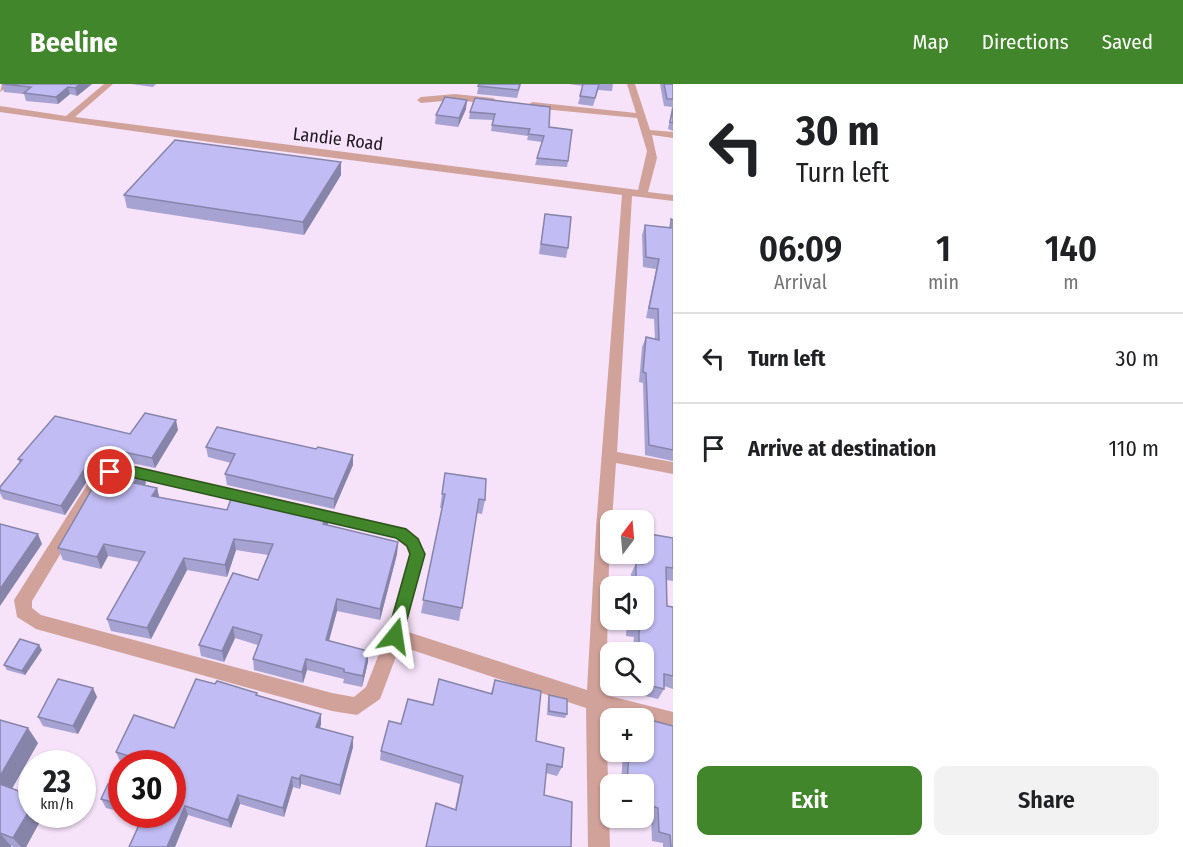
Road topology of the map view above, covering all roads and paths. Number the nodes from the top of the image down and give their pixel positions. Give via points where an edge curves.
1 (7, 84) edge
2 (109, 84) edge
3 (631, 84) edge
4 (0, 89) edge
5 (421, 100) dead end
6 (501, 102) edge
7 (524, 104) edge
8 (0, 109) edge
9 (641, 116) junction
10 (69, 118) junction
11 (646, 132) junction
12 (673, 135) edge
13 (634, 193) junction
14 (673, 198) edge
15 (610, 456) junction
16 (673, 468) edge
17 (608, 510) edge
18 (605, 564) edge
19 (395, 636) junction
20 (596, 702) junction
21 (673, 721) edge
22 (599, 847) edge

1 - 4 street
2 - 10 street
3 - 9 street
5 - 6 street via 455,97
7 - 9 street
8 - 10 street, Landie Road
9 - 11 street
10 - 13 street, Landie Road
11 - 12 street
11 - 13 street via 652,158
13 - 14 street, Landie Road
13 - 15 street
15 - 16 street
15 - 17 street
18 - 20 street
19 - 19 street via 373,693 357,706 36,621 23,612 23,600 97,481 110,472 127,471 400,533 413,543 417,554
19 - 20 street
20 - 21 street
20 - 22 street

